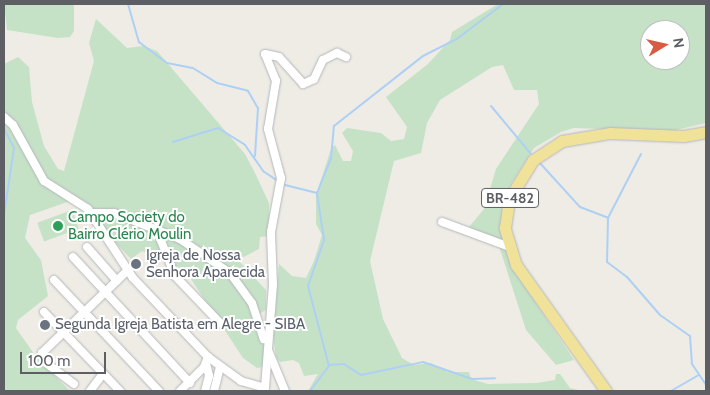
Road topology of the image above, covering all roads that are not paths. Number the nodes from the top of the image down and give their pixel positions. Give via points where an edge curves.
1 (346, 57) dead end
2 (4, 117) edge
3 (706, 132) edge
4 (90, 213) junction
5 (442, 222) dead end
6 (156, 228) junction
7 (507, 246) junction
8 (87, 247) dead end
9 (74, 257) dead end
10 (128, 270) junction
11 (54, 280) dead end
12 (117, 281) junction
13 (106, 292) junction
14 (44, 312) dead end
15 (84, 312) junction
16 (221, 324) dead end
17 (64, 333) junction
18 (266, 344) junction
19 (207, 360) junction
20 (220, 367) junction
21 (103, 374) junction
22 (190, 383) junction
23 (74, 384) dead end
24 (90, 391) edge
25 (120, 391) edge
26 (159, 391) edge
27 (180, 391) edge
28 (205, 391) edge
29 (214, 391) edge
30 (284, 391) edge
31 (606, 391) edge

1 - 18 street via 336,53 323,60 314,79 303,84 279,57 265,54 276,81 268,129 280,178 271,232 274,285
2 - 4 street via 13,125 44,181
3 - 7 highway, BR-482 via 684,136 610,133 555,144 533,160 517,183 506,213
4 - 6 street via 114,213
4 - 10 street
5 - 7 street
6 - 16 street via 175,276
6 - 18 street via 196,248 240,283 252,303
7 - 31 highway, BR-482 via 526,284
8 - 12 street
9 - 13 street
10 - 12 street
10 - 19 street
11 - 15 street
12 - 13 street
13 - 15 street
13 - 22 street
14 - 17 street
15 - 17 street
15 - 26 street
17 - 21 street
17 - 23 street via 43,351 42,358
18 - 20 street via 267,387 240,380
18 - 30 street
19 - 20 street
19 - 22 street
19 - 28 street via 209,376
20 - 29 street
21 - 24 street
21 - 25 street
22 - 27 street

